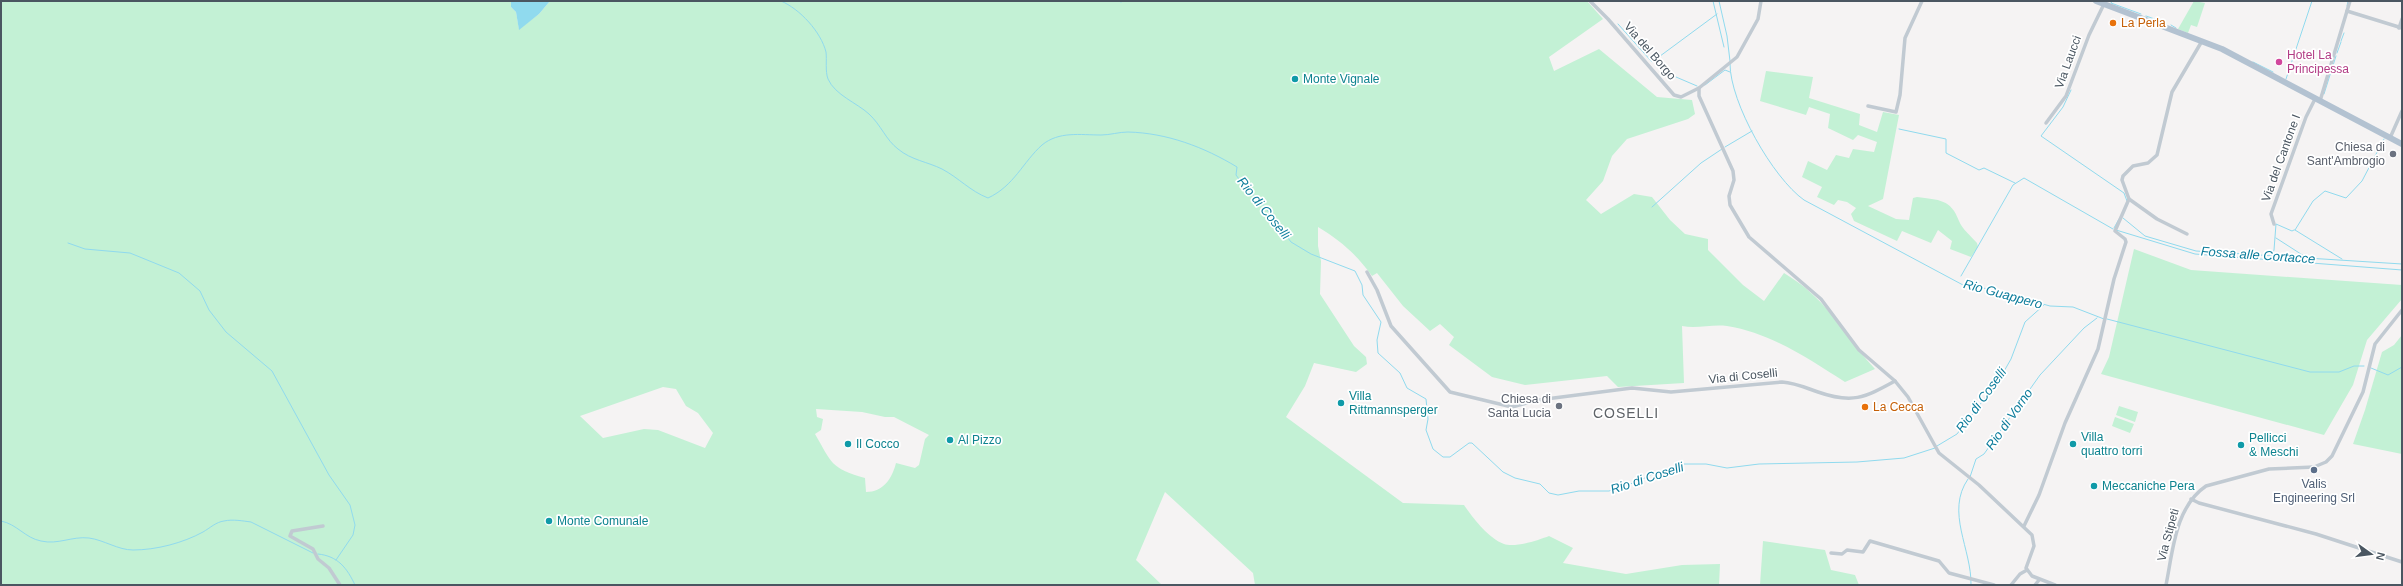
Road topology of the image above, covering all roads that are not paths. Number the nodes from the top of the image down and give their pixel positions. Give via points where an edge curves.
1 (1590, 1) edge
2 (1761, 1) edge
3 (1922, 1) edge
4 (2096, 1) edge
5 (2350, 1) edge
6 (2104, 4) junction
7 (2347, 11) junction
8 (2402, 19) edge
9 (2401, 28) edge
10 (2202, 41) junction
11 (1699, 88) junction
12 (2317, 100) junction
13 (1868, 106) dead end
14 (2402, 111) edge
15 (2046, 123) dead end
16 (2390, 138) junction
17 (2402, 144) edge
18 (2129, 199) junction
19 (2274, 224) dead end
20 (2187, 234) dead end
21 (1367, 272) dead end
22 (2402, 310) edge
23 (1894, 381) junction
24 (2191, 499) junction
25 (323, 526) dead end
26 (2024, 526) junction
27 (1831, 553) dead end
28 (2402, 562) edge
29 (2027, 570) junction
30 (2039, 580) junction
31 (340, 585) edge
32 (1994, 585) edge
33 (2011, 585) edge
34 (2035, 585) edge
35 (2055, 585) edge
36 (2166, 585) edge

1 - 11 street, Via del Borgo via 1674,95 1681,97
2 - 11 street, Via del Borgo via 1758,19 1737,58
3 - 13 street via 1905,38 1896,112
4 - 6 main road
5 - 7 street, Via del Cantone I
6 - 10 main road
6 - 15 street, Via Laucci via 2089,35 2066,96
7 - 9 street
7 - 12 street, Via del Cantone I
8 - 9 street
10 - 12 main road
10 - 18 street via 2172,92 2157,155 2148,163 2133,166 2123,176
11 - 23 street via 1699,96 1733,171 1734,180 1729,200 1742,228 1762,250 1821,299 1859,350
12 - 16 main road
12 - 19 street, Via del Cantone I via 2306,117 2271,214
14 - 16 street
16 - 17 main road
18 - 20 street via 2157,219
18 - 26 street via 2116,230 2126,242 2098,349
21 - 23 street, Via di Coselli via 1391,326 1450,392 1512,406 1538,400 1632,388 1674,392 1782,382 1794,382 1848,400 1878,390
22 - 24 street, Via Stipeti via 2377,340 2363,392 2332,456 2326,462 2314,467 2269,469 2206,486
23 - 26 street via 1908,397 1936,447
24 - 28 street via 2316,534
24 - 36 street, Via Stipeti via 2181,516
25 - 31 street via 292,531 290,536 312,549
26 - 29 street via 2032,535 2034,543 2026,565
27 - 32 street via 1842,554 1847,550 1863,552 1870,541 1939,561 1949,573
29 - 30 street
29 - 33 street
30 - 34 street
30 - 35 street

